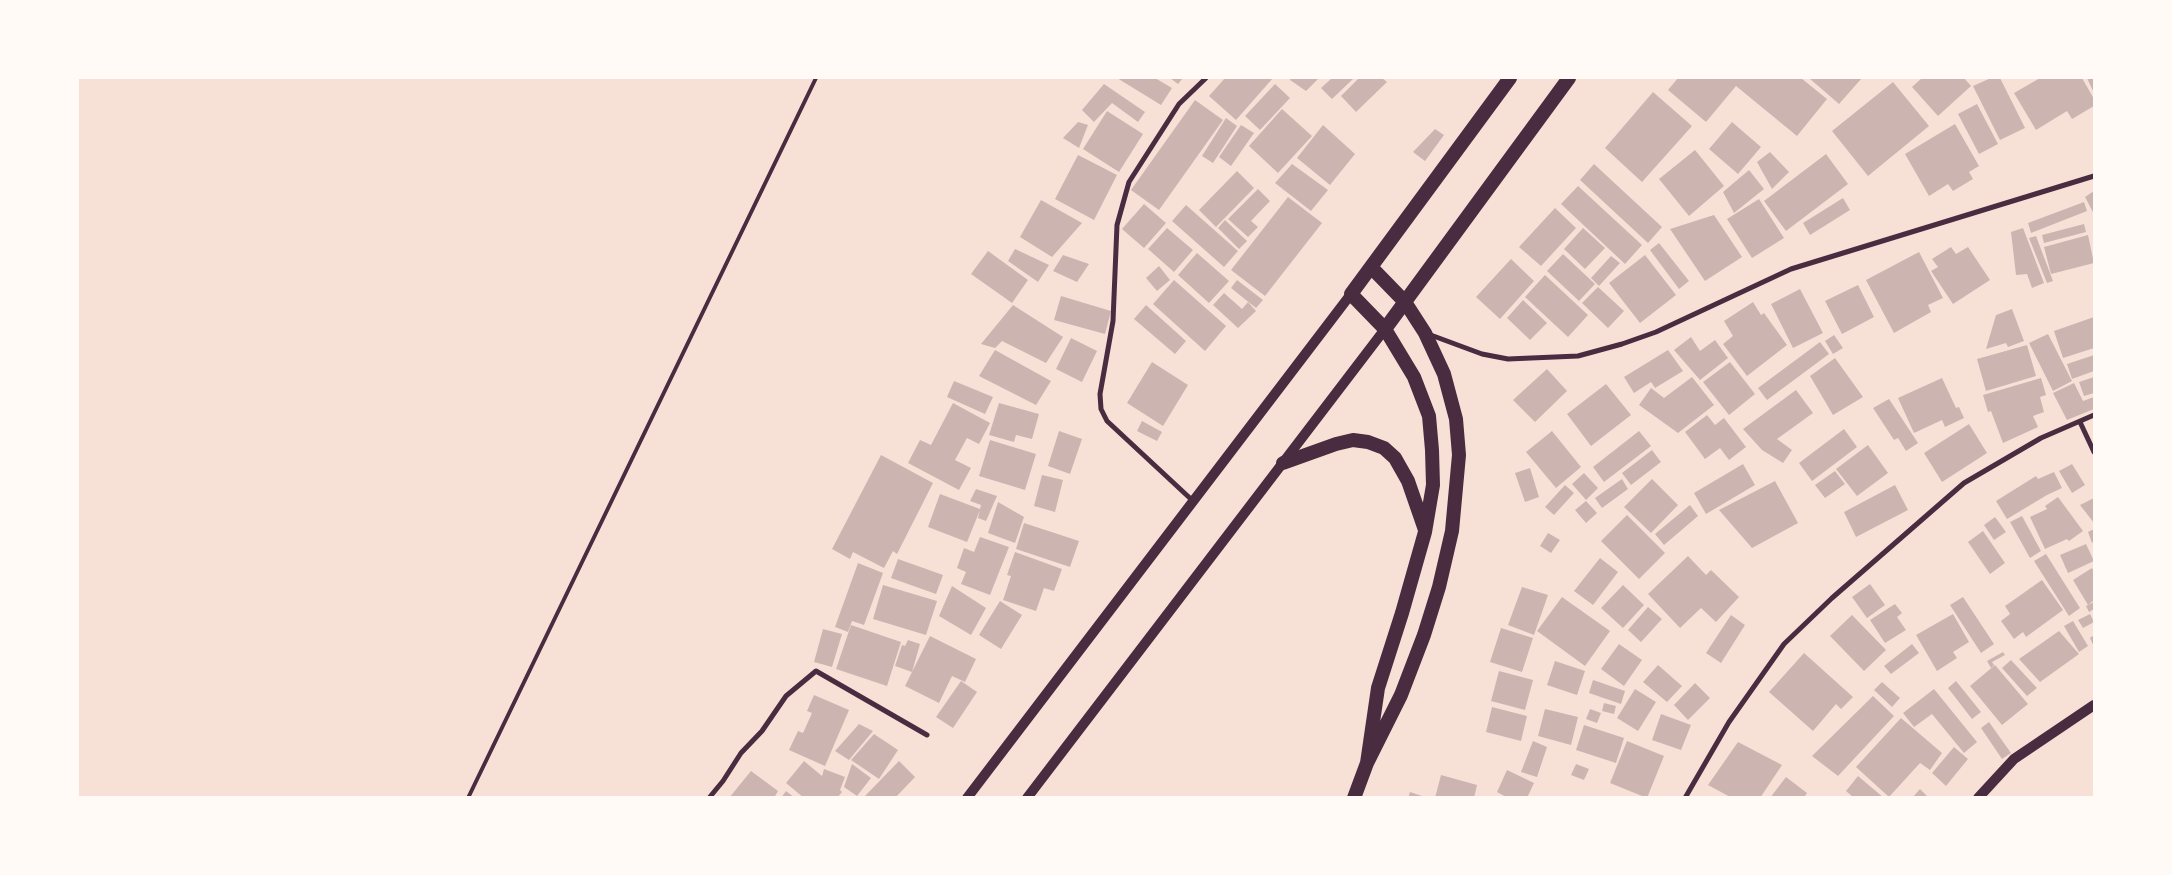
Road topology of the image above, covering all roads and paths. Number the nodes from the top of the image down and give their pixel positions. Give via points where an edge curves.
1 (816, 78) edge
2 (1206, 78) edge
3 (1510, 78) edge
4 (1569, 78) edge
5 (2094, 176) edge
6 (1371, 267) junction
7 (1352, 294) junction
8 (1405, 302) junction
9 (1385, 329) junction
10 (1424, 333) junction
11 (2094, 416) edge
12 (2080, 422) junction
13 (2094, 452) edge
14 (1283, 463) junction
15 (1193, 501) junction
16 (1425, 532) junction
17 (2094, 706) edge
18 (927, 735) dead end
19 (1367, 763) junction
20 (468, 798) edge
21 (709, 798) edge
22 (967, 798) edge
23 (1027, 798) edge
24 (1354, 798) edge
25 (1685, 798) edge
26 (1978, 798) edge

1 - 20 lane
2 - 15 street via 1179,104 1129,182 1117,225 1113,321 1100,394 1100,409 1107,421
3 - 6 highway
4 - 8 highway
5 - 10 street via 1791,268 1656,332 1578,356 1508,359 1482,354
6 - 7 highway
6 - 8 highway
7 - 9 highway
7 - 15 main road
8 - 9 highway
8 - 10 highway
9 - 14 main road
9 - 16 highway via 1414,377 1429,416 1433,485
10 - 19 highway via 1444,374 1456,419 1459,455 1453,523 1424,635 1401,695
11 - 12 street
12 - 13 street
12 - 25 street via 2041,438 1964,483 1832,598 1784,644 1730,722
14 - 16 highway via 1353,440 1384,448 1395,458 1408,481
14 - 23 main road
15 - 22 main road
16 - 19 highway via 1378,688
17 - 26 main road via 2014,759
18 - 21 street via 816,671 786,696
19 - 24 highway

